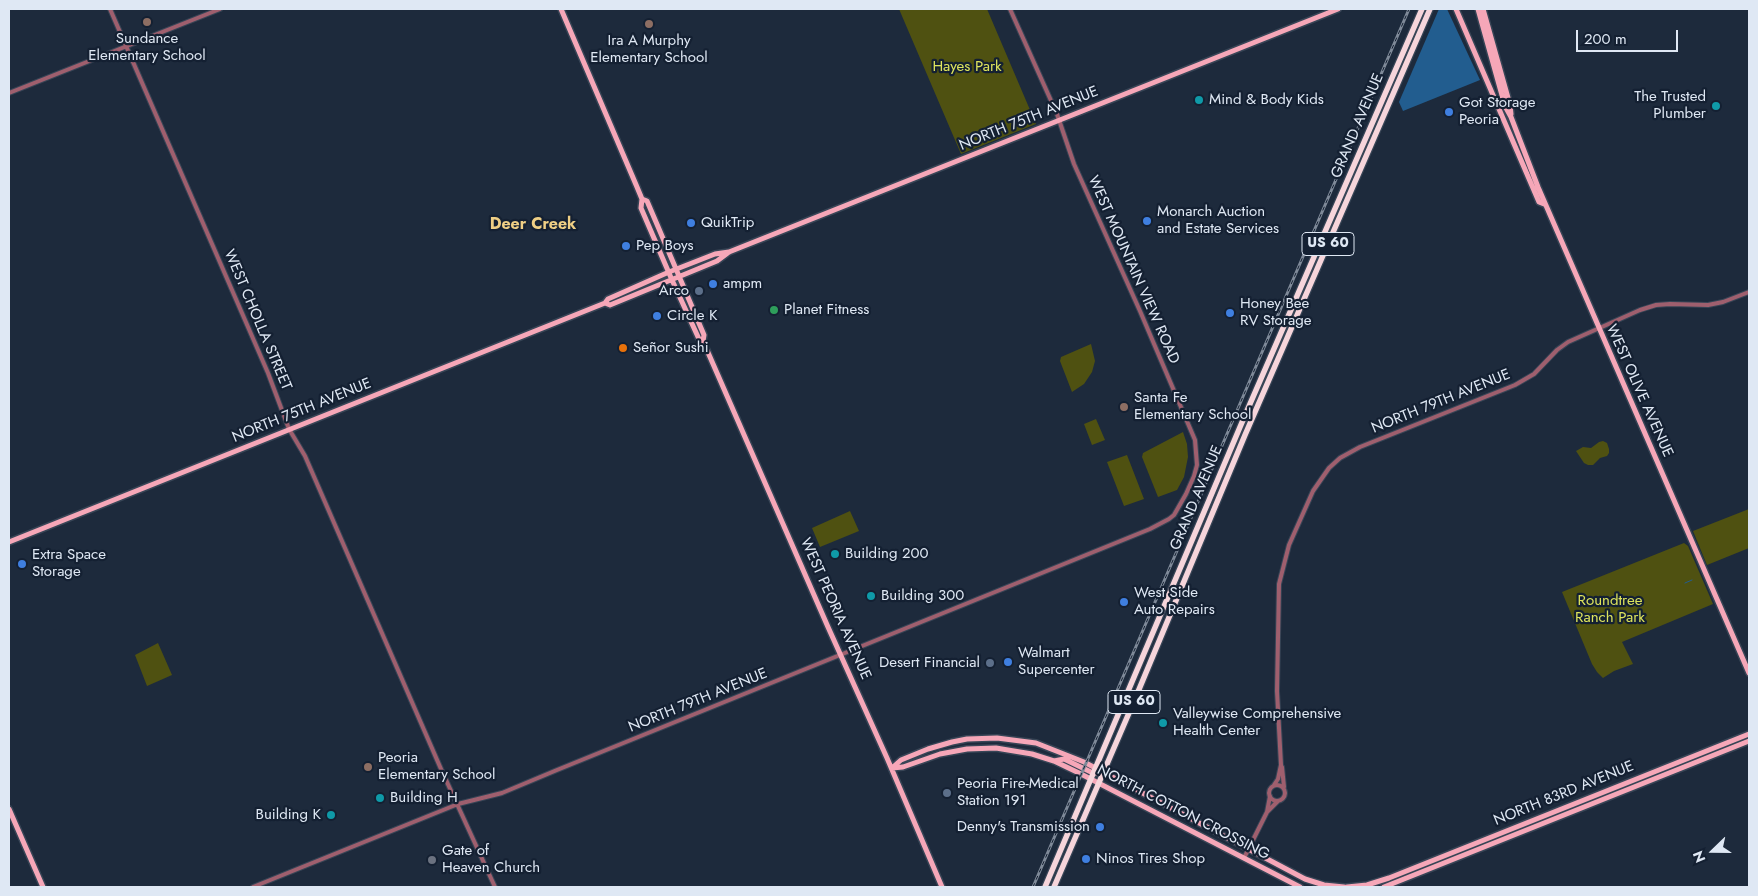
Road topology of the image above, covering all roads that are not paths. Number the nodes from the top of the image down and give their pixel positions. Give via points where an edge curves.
1 (110, 9) edge
2 (220, 9) edge
3 (560, 9) edge
4 (1010, 9) edge
5 (1338, 9) edge
6 (1422, 9) edge
7 (1430, 9) edge
8 (1456, 9) edge
9 (1478, 9) edge
10 (1484, 9) edge
11 (126, 46) junction
12 (9, 93) edge
13 (1511, 117) junction
14 (1059, 121) junction
15 (1535, 188) junction
16 (642, 199) junction
17 (654, 216) junction
18 (646, 219) junction
19 (1320, 243) junction
20 (1327, 247) junction
21 (729, 252) junction
22 (676, 269) junction
23 (669, 272) junction
24 (680, 276) junction
25 (672, 280) junction
26 (1749, 292) edge
27 (621, 293) junction
28 (605, 303) junction
29 (612, 304) junction
30 (1598, 328) junction
31 (703, 341) junction
32 (290, 430) junction
33 (1150, 529) joint
34 (9, 542) edge
35 (841, 655) junction
36 (1749, 673) edge
37 (1749, 734) edge
38 (997, 738) junction
39 (1749, 741) edge
40 (996, 748) junction
41 (1689, 762) junction
42 (1281, 765) junction
43 (892, 768) junction
44 (1104, 772) junction
45 (1093, 773) junction
46 (1099, 784) junction
47 (1274, 785) junction
48 (1284, 788) junction
49 (1270, 796) junction
50 (1278, 801) junction
51 (458, 804) junction
52 (9, 809) edge
53 (1267, 812) junction
54 (1249, 849) junction
55 (1244, 858) junction
56 (1389, 878) junction
57 (1392, 886) edge
58 (43, 887) edge
59 (253, 887) edge
60 (495, 887) edge
61 (942, 887) edge
62 (1045, 887) edge
63 (1054, 887) edge
64 (1300, 887) edge
65 (1347, 887) edge
66 (1384, 887) edge

1 - 11 street, WEST CHOLLA STREET
2 - 11 street
3 - 16 main road, WEST PEORIA AVENUE
4 - 14 street, WEST MOUNTAIN VIEW ROAD
5 - 14 main road, NORTH 75TH AVENUE
6 - 19 highway, GRAND AVENUE / US 60
7 - 20 highway, GRAND AVENUE / US 60
8 - 15 main road
9 - 13 main road via 1505,106
10 - 13 main road
11 - 12 street
11 - 32 street, WEST CHOLLA STREET
13 - 15 main road
14 - 21 main road, NORTH 75TH AVENUE
14 - 33 street, WEST MOUNTAIN VIEW ROAD via 1074,164 1195,440 1197,464 1186,494 1174,515
15 - 30 main road, WEST OLIVE AVENUE
16 - 17 main road, WEST PEORIA AVENUE via 647,201
16 - 18 main road, WEST PEORIA AVENUE via 641,208
17 - 18 main road
17 - 22 main road, WEST PEORIA AVENUE
18 - 23 main road, WEST PEORIA AVENUE
19 - 20 highway
19 - 45 highway, GRAND AVENUE / US 60
20 - 44 highway, GRAND AVENUE / US 60
21 - 22 main road, NORTH 75TH AVENUE
21 - 24 main road, NORTH 75TH AVENUE via 717,261
22 - 23 main road, NORTH 75TH AVENUE
22 - 24 main road, WEST PEORIA AVENUE
23 - 25 main road, WEST PEORIA AVENUE
23 - 27 main road, NORTH 75TH AVENUE
24 - 25 main road, NORTH 75TH AVENUE
24 - 31 main road, WEST PEORIA AVENUE via 704,336
25 - 29 main road, NORTH 75TH AVENUE
25 - 31 main road, WEST PEORIA AVENUE
26 - 30 street, NORTH 79TH AVENUE via 1708,305 1649,306
27 - 28 main road, NORTH 75TH AVENUE
27 - 29 main road
28 - 29 main road, NORTH 75TH AVENUE
28 - 32 main road, NORTH 75TH AVENUE
30 - 36 main road, WEST OLIVE AVENUE
30 - 42 street, NORTH 79TH AVENUE via 1568,342 1534,374 1515,385 1360,447 1332,465 1322,476 1289,545 1279,584
31 - 35 main road, WEST PEORIA AVENUE
32 - 34 main road, NORTH 75TH AVENUE
32 - 51 street, WEST CHOLLA STREET via 303,451
33 - 35 street, NORTH 79TH AVENUE
35 - 43 main road, WEST PEORIA AVENUE
35 - 51 street, NORTH 79TH AVENUE via 506,791
37 - 41 main road, NORTH 83RD AVENUE
38 - 40 main road
38 - 43 main road, NORTH COTTON CROSSING via 945,744 900,760
38 - 45 main road, NORTH COTTON CROSSING via 1049,747
39 - 41 main road, NORTH 83RD AVENUE
40 - 43 main road, NORTH COTTON CROSSING via 960,750
40 - 45 main road, NORTH COTTON CROSSING via 1032,754
41 - 56 main road, NORTH 83RD AVENUE
41 - 57 main road, NORTH 83RD AVENUE
42 - 47 street via 1280,776
42 - 48 street, NORTH 79TH AVENUE
43 - 61 main road, WEST PEORIA AVENUE
44 - 45 main road, NORTH COTTON CROSSING
44 - 46 highway, GRAND AVENUE / US 60
44 - 54 main road, NORTH COTTON CROSSING
45 - 46 main road, NORTH COTTON CROSSING
45 - 62 highway, GRAND AVENUE / US 60
46 - 55 main road, NORTH COTTON CROSSING
46 - 63 highway, GRAND AVENUE / US 60
47 - 48 street
47 - 49 street via 1269,790
48 - 50 street via 1284,796
49 - 50 street
49 - 53 street
50 - 53 street
51 - 59 street, NORTH 79TH AVENUE
51 - 60 street, WEST CHOLLA STREET
52 - 58 main road
53 - 54 street
54 - 55 street
54 - 65 main road, NORTH COTTON CROSSING via 1312,882
55 - 64 main road, NORTH COTTON CROSSING
56 - 57 street
56 - 65 main road, NORTH COTTON CROSSING
57 - 66 main road

